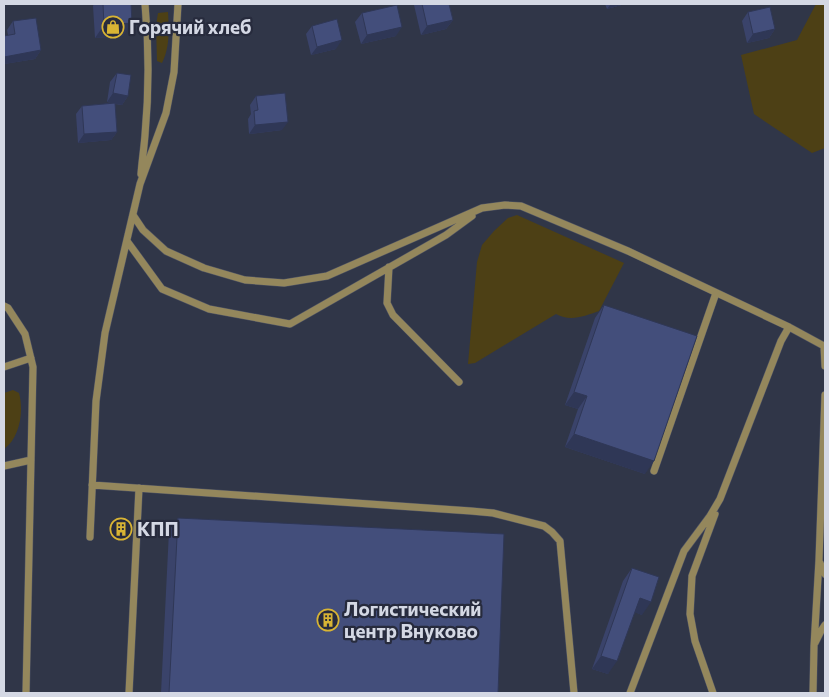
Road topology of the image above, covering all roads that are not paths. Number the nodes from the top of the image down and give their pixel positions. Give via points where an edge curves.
1 (145, 4) edge
2 (178, 4) edge
3 (140, 184) junction
4 (482, 208) junction
5 (133, 215) junction
6 (127, 241) junction
7 (389, 267) junction
8 (716, 293) junction
9 (4, 306) edge
10 (789, 327) junction
11 (825, 346) edge
12 (31, 358) junction
13 (825, 366) edge
14 (4, 367) edge
15 (459, 382) dead end
16 (825, 394) edge
17 (31, 460) junction
18 (4, 466) edge
19 (654, 471) edge
20 (92, 485) junction
21 (139, 488) junction
22 (720, 499) junction
23 (90, 537) dead end
24 (819, 560) junction
25 (825, 574) edge
26 (825, 625) edge
27 (814, 646) junction
28 (26, 693) edge
29 (129, 693) edge
30 (574, 693) edge
31 (630, 693) edge
32 (713, 693) edge
33 (813, 693) edge

1 - 3 lane via 147,101
2 - 3 lane via 170,96
3 - 5 lane
4 - 5 lane via 326,276 284,283 246,280 204,268 166,252 143,230
4 - 7 lane via 446,236
4 - 8 lane via 505,204 520,206
5 - 6 lane
6 - 7 lane via 162,289 209,309 290,324
6 - 20 lane via 102,352
7 - 15 lane via 387,303 393,315
8 - 10 lane
8 - 19 lane
9 - 12 lane via 26,334
10 - 11 lane
10 - 22 lane
11 - 13 lane
12 - 14 lane
12 - 17 lane
16 - 24 lane
17 - 18 lane
17 - 28 lane
20 - 21 lane
20 - 23 lane
21 - 29 lane
21 - 30 lane via 471,511 544,526 560,541
22 - 31 lane via 684,552
22 - 32 lane via 692,576 690,595 695,641
24 - 25 lane
24 - 27 lane
26 - 27 lane
27 - 33 lane

